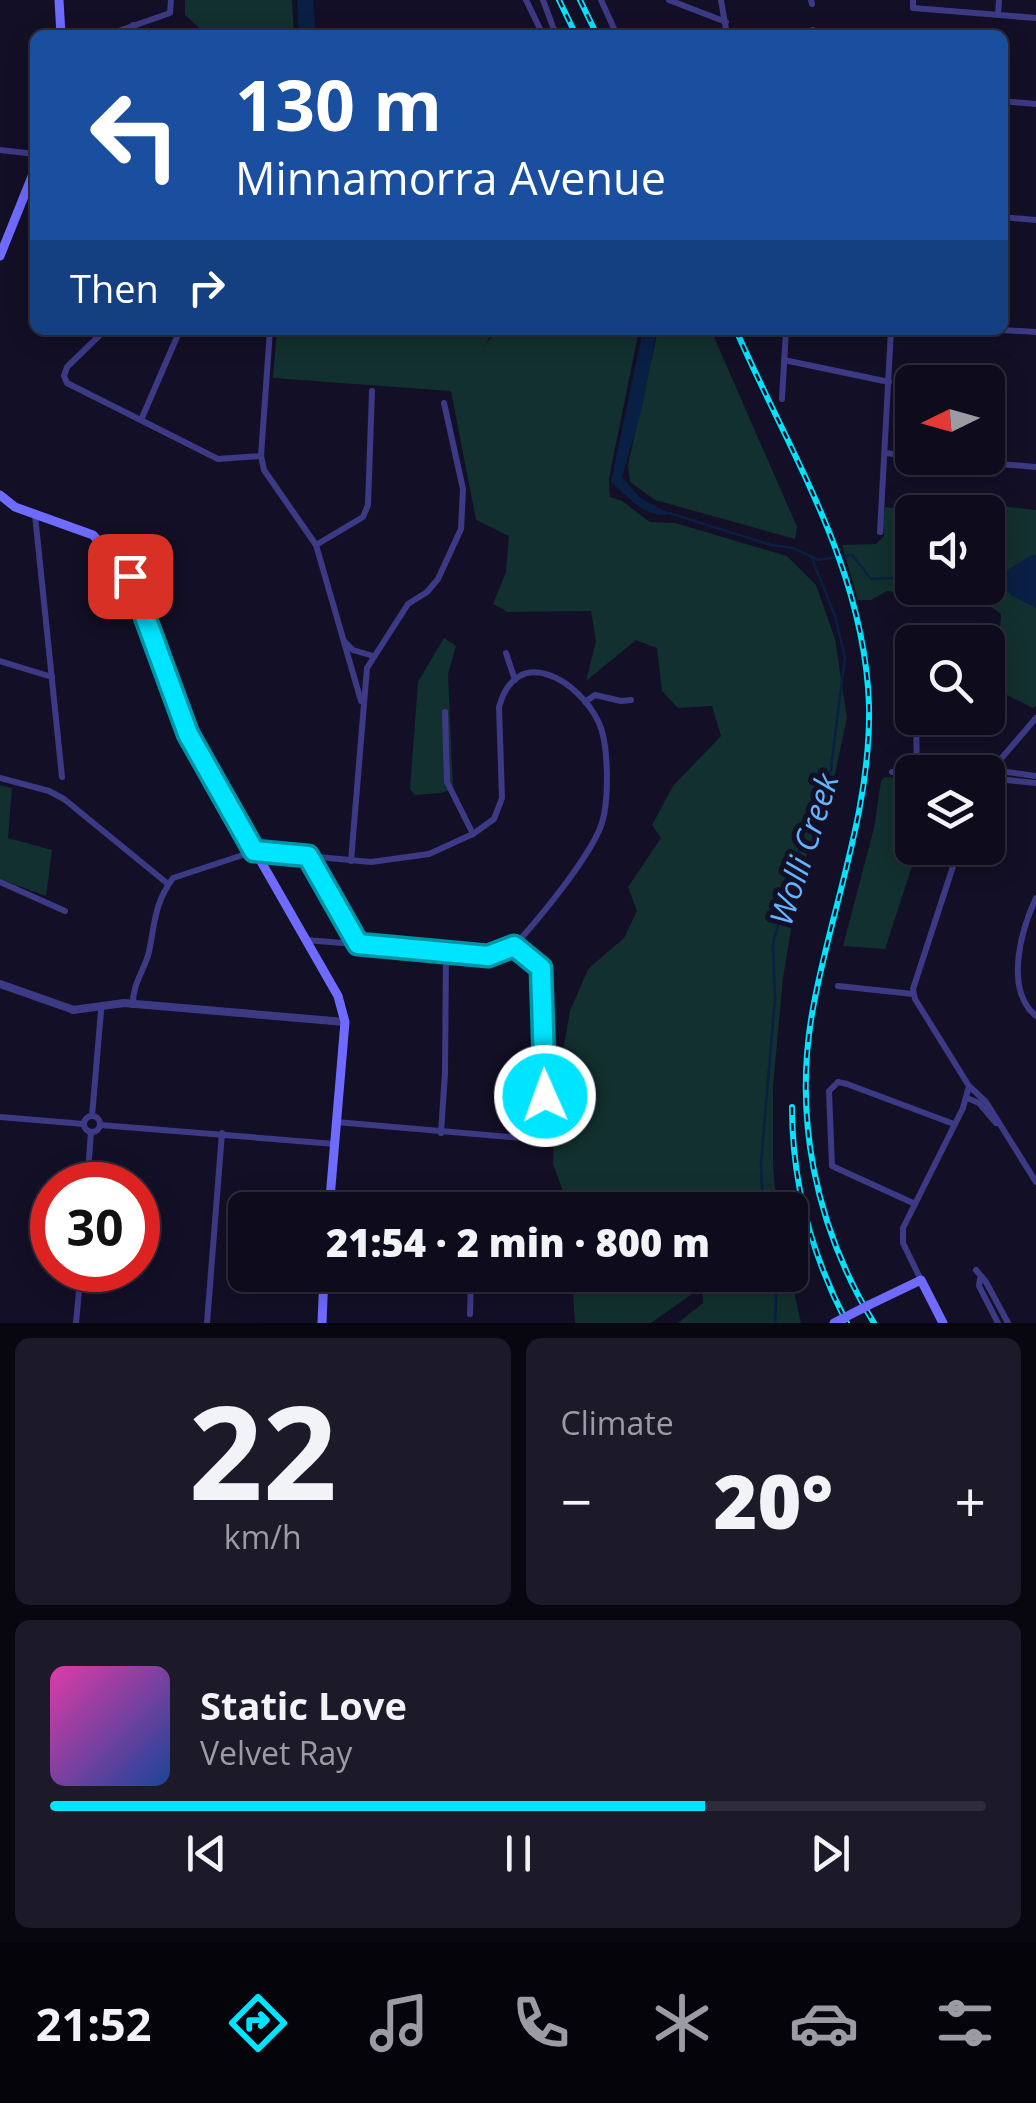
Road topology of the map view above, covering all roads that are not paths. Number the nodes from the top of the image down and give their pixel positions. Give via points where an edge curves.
1 (59, 0) edge
2 (171, 0) edge
3 (526, 0) edge
4 (542, 0) edge
5 (601, 0) edge
6 (669, 0) edge
7 (722, 0) edge
8 (999, 0) edge
9 (913, 4) edge
10 (998, 15) junction
11 (1036, 18) edge
12 (726, 22) junction
13 (133, 25) junction
14 (62, 30) edge
15 (120, 30) edge
16 (134, 30) edge
17 (541, 30) edge
18 (554, 30) edge
19 (615, 30) edge
20 (727, 30) edge
21 (1008, 102) edge
22 (1036, 104) edge
23 (0, 150) edge
24 (30, 153) edge
25 (30, 181) edge
26 (1008, 218) edge
27 (1036, 220) edge
28 (0, 256) edge
29 (1008, 330) edge
30 (1036, 332) edge
31 (100, 335) edge
32 (178, 335) edge
33 (270, 335) edge
34 (786, 335) edge
35 (891, 335) edge
36 (784, 360) junction
37 (888, 382) junction
38 (372, 392) dead end
39 (782, 399) dead end
40 (444, 403) dead end
41 (140, 420) junction
42 (884, 453) junction
43 (895, 454) edge
44 (262, 456) junction
45 (1005, 465) edge
46 (1036, 468) edge
47 (0, 495) edge
48 (35, 515) junction
49 (880, 532) dead end
50 (316, 546) junction
51 (344, 640) junction
52 (506, 653) dead end
53 (373, 656) junction
54 (0, 661) edge
55 (52, 677) junction
56 (514, 680) junction
57 (632, 700) dead end
58 (585, 702) junction
59 (363, 707) junction
60 (445, 712) dead end
61 (1036, 718) edge
62 (1005, 755) edge
63 (892, 772) dead end
64 (895, 772) edge
65 (1005, 776) edge
66 (62, 777) dead end
67 (0, 778) edge
68 (1036, 779) edge
69 (473, 834) junction
70 (254, 851) junction
71 (308, 856) junction
72 (351, 860) junction
73 (955, 865) edge
74 (0, 882) edge
75 (168, 884) junction
76 (1036, 898) edge
77 (65, 911) dead end
78 (305, 940) junction
79 (358, 944) junction
80 (514, 946) junction
81 (446, 952) junction
82 (0, 984) edge
83 (838, 986) dead end
84 (913, 994) junction
85 (133, 1005) junction
86 (73, 1010) junction
87 (101, 1010) junction
88 (1036, 1016) edge
89 (344, 1022) junction
90 (969, 1086) junction
91 (967, 1098) junction
92 (92, 1116) junction
93 (0, 1117) edge
94 (336, 1122) junction
95 (84, 1124) junction
96 (954, 1124) junction
97 (100, 1125) junction
98 (1000, 1127) junction
99 (91, 1132) junction
100 (222, 1133) junction
101 (441, 1133) junction
102 (335, 1144) junction
103 (89, 1162) edge
104 (1036, 1182) edge
105 (331, 1192) edge
106 (914, 1204) junction
107 (921, 1280) junction
108 (78, 1292) edge
109 (323, 1292) edge
110 (471, 1292) edge
111 (470, 1314) dead end
112 (76, 1323) edge
113 (206, 1323) edge
114 (322, 1323) edge
115 (833, 1323) edge
116 (943, 1323) edge
117 (998, 1323) edge
118 (1008, 1323) edge

1 - 14 main road
2 - 13 street via 170,13
3 - 17 street
4 - 18 street
5 - 19 street
6 - 12 street
7 - 12 street
8 - 10 street
9 - 10 street
10 - 11 street
12 - 20 street
13 - 15 street
13 - 16 street
21 - 22 street
23 - 24 street
25 - 28 main road
26 - 27 street
29 - 30 street
31 - 41 street via 64,376
32 - 41 street
33 - 44 street
34 - 36 street
35 - 37 street
36 - 37 street
36 - 39 street
37 - 42 street
38 - 50 street via 368,505 363,518
40 - 53 street via 463,489 461,529 438,579 408,604
41 - 44 street via 218,459
42 - 43 street
42 - 49 street
44 - 50 street via 264,470
45 - 46 street
47 - 48 main road
48 - 55 street
48 - 70 main road via 94,536 130,576 188,734
50 - 51 street
51 - 53 street
51 - 59 street
52 - 56 street
53 - 59 street
54 - 55 street
55 - 66 street
56 - 58 street via 556,675
56 - 69 street via 499,707 498,812
57 - 58 street via 595,695
58 - 80 street via 604,737 603,819 590,848
59 - 72 street
60 - 69 street via 446,782
61 - 62 street
63 - 64 street
65 - 68 street
67 - 75 street via 64,798
69 - 72 street via 428,854
70 - 71 street
70 - 75 street
70 - 78 main road
71 - 72 street
71 - 79 street
73 - 84 street
74 - 77 street
75 - 85 street via 154,914
76 - 88 street via 1022,935 1018,986
78 - 79 street
78 - 89 main road via 338,996
79 - 81 street
80 - 81 street via 488,956
80 - 101 street via 541,968 544,1140
81 - 101 street
82 - 86 street
83 - 84 street
84 - 90 street
85 - 86 street
85 - 87 street
85 - 89 street
86 - 87 street
87 - 92 street
89 - 94 main road
90 - 91 street
90 - 98 street
91 - 96 street
91 - 98 street
92 - 95 street
92 - 97 street
93 - 95 street
94 - 101 street
94 - 102 main road
95 - 99 street
96 - 106 street
96 - 106 street via 847,1084 838,1082 829,1091 832,1166
97 - 99 street
97 - 100 street
98 - 104 street
99 - 103 street
100 - 102 street
100 - 113 street
102 - 105 main road
106 - 107 street via 902,1235
107 - 115 main road, bridge
107 - 116 main road
108 - 112 street
109 - 114 main road
110 - 111 street
117 - 118 street via 978,1274

